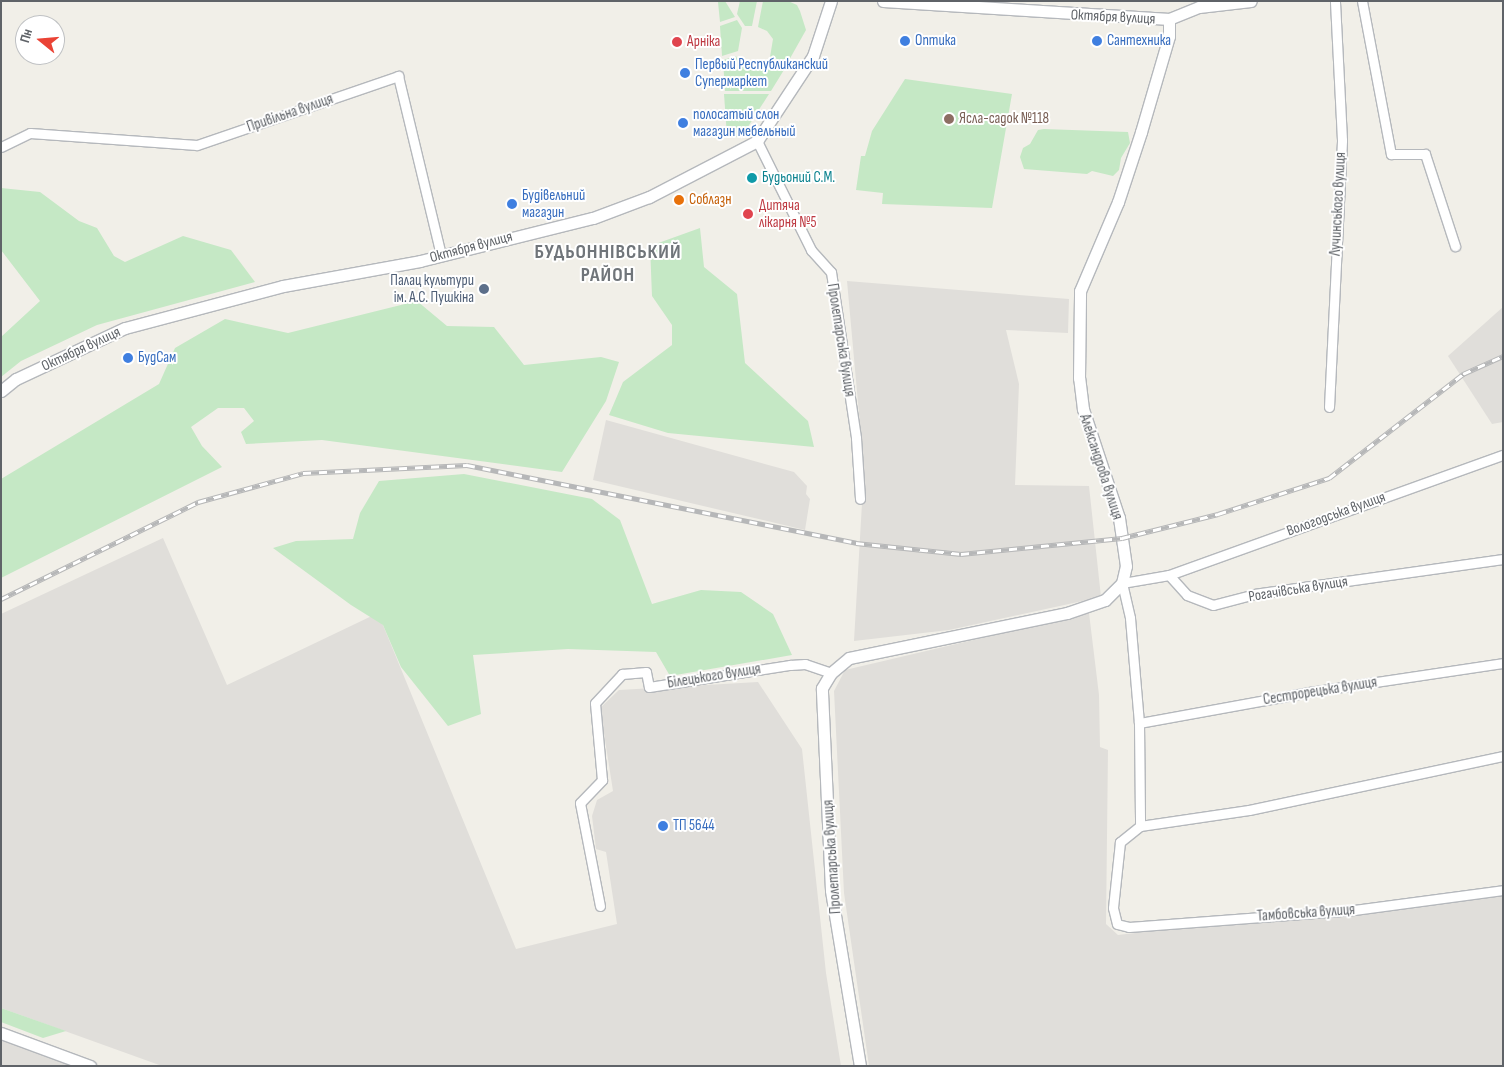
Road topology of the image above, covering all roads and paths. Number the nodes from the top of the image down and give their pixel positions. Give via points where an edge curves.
1 (831, 1) edge
2 (883, 1) edge
3 (1250, 1) edge
4 (1335, 1) edge
5 (1362, 1) edge
6 (1169, 19) junction
7 (757, 141) junction
8 (1, 147) edge
9 (1455, 246) dead end
10 (441, 255) junction
11 (1, 391) edge
12 (1329, 407) dead end
13 (1503, 455) edge
14 (860, 499) dead end
15 (1503, 559) edge
16 (1169, 574) junction
17 (1122, 583) junction
18 (1503, 663) edge
19 (831, 673) junction
20 (1139, 723) junction
21 (1503, 756) edge
22 (1140, 826) junction
23 (1503, 890) edge
24 (600, 906) dead end
25 (1, 1032) edge
26 (90, 1066) edge
27 (860, 1066) edge

1 - 7 street, Октября вулиця via 813,56
2 - 6 street, Октября вулиця
3 - 6 street, Октября вулиця via 1199,7
4 - 12 street, Лучинського вулиця via 1342,140
5 - 9 street via 1391,154 1425,154
6 - 17 street, Александрова вулиця via 1169,36 1142,132 1118,202 1080,291 1079,378 1083,409 1119,518 1126,566
7 - 10 street, Октября вулиця via 634,203 592,218
7 - 14 street, Пролетарська вулиця via 811,250 831,272 856,438
8 - 10 street, Привільна вулиця via 30,133 197,145 398,76
10 - 11 street, Октября вулиця via 283,286 124,328 16,378
13 - 16 street, Вологодська вулиця
15 - 16 street, Рогачівська вулиця via 1255,594 1213,605 1188,595
16 - 17 street
17 - 19 street, Пролетарська вулиця via 1105,600 1067,613 849,658
17 - 20 street, Александрова вулиця via 1130,618
18 - 20 street, Сестрорецька вулиця via 1309,692
19 - 24 street, Білецького вулиця via 805,664 790,665 649,687 646,672 622,674 595,703 602,780 580,804
19 - 27 street, Пролетарська вулиця via 822,688 832,890
20 - 22 street, Александрова вулиця
21 - 22 street via 1249,810
22 - 23 street, Тамбовська вулиця via 1120,842 1114,918 1117,924 1129,927 1354,910
25 - 26 street

